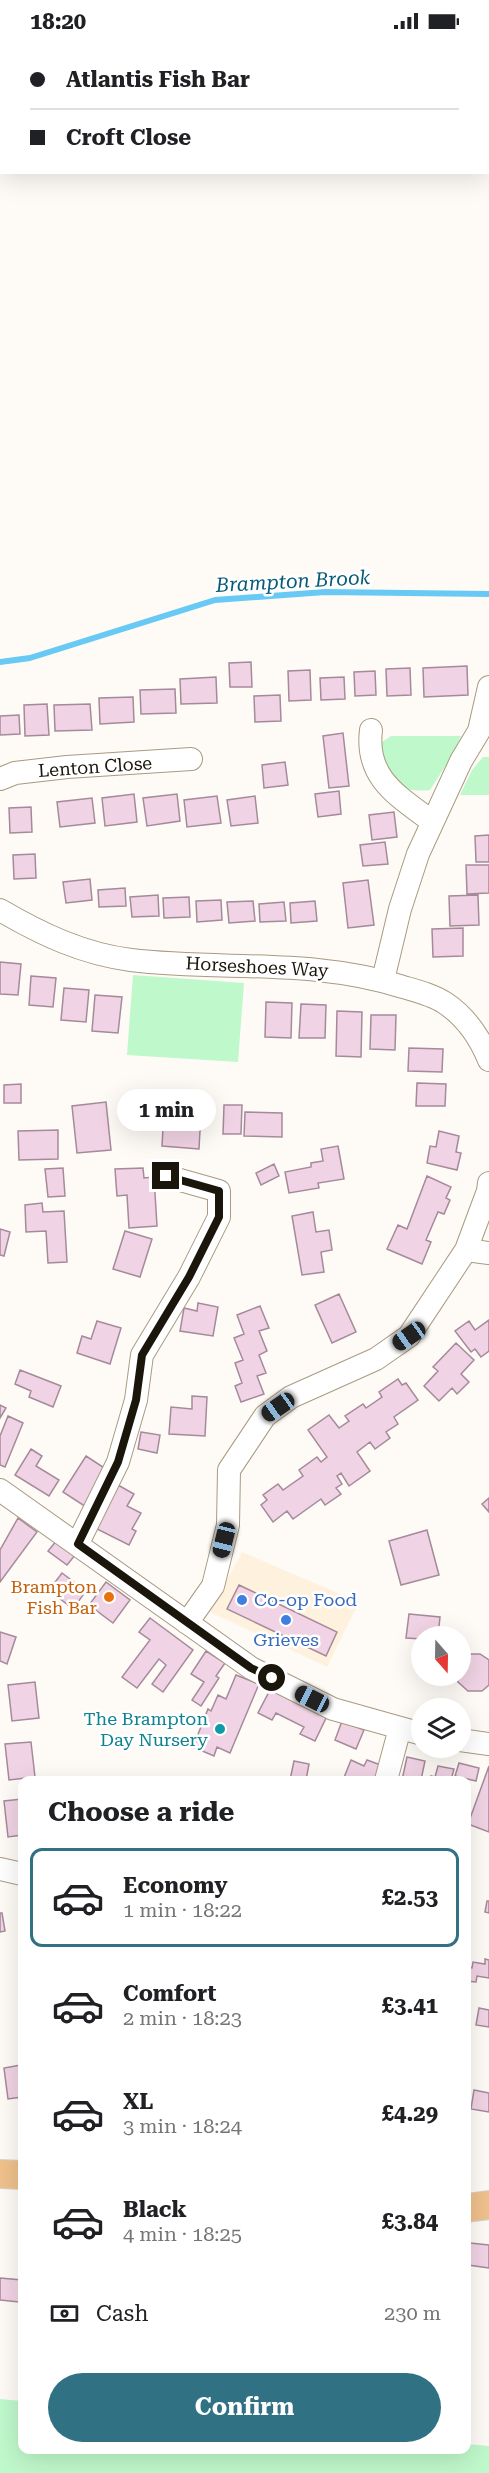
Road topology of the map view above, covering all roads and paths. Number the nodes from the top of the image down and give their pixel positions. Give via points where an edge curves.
1 (489, 687) edge
2 (370, 730) dead end
3 (484, 733) edge
4 (191, 759) dead end
5 (0, 779) edge
6 (431, 821) junction
7 (0, 910) edge
8 (383, 980) junction
9 (486, 1047) edge
10 (166, 1176) dead end
11 (489, 1183) edge
12 (489, 1191) edge
13 (466, 1250) junction
14 (489, 1253) edge
15 (0, 1490) edge
16 (78, 1544) junction
17 (187, 1623) junction
18 (400, 1728) junction
19 (411, 1731) edge
20 (471, 1742) edge
21 (489, 1744) edge
22 (387, 1776) edge
23 (0, 1869) edge
24 (18, 1873) edge
25 (0, 2174) edge
26 (18, 2175) edge
27 (489, 2205) edge
28 (471, 2207) edge

1 - 3 street
2 - 6 street via 369,746 375,769 389,790
3 - 6 street via 461,761
4 - 5 street, Lenton Close via 67,767 15,773
6 - 8 street via 400,909
7 - 8 street, Horseshoes Way via 43,935 130,960 333,970
8 - 9 street, Horseshoes Way via 444,1002
10 - 16 street via 219,1191 219,1217 189,1277 142,1355 136,1400 118,1462
11 - 12 street
12 - 13 street
13 - 14 street
13 - 17 street via 409,1336 376,1359 291,1397 265,1416 229,1470 228,1525 213,1586
15 - 16 street
16 - 17 street
17 - 18 street via 251,1668 333,1709
18 - 19 street
18 - 22 street
20 - 21 street
23 - 24 street
25 - 26 main road
27 - 28 main road

